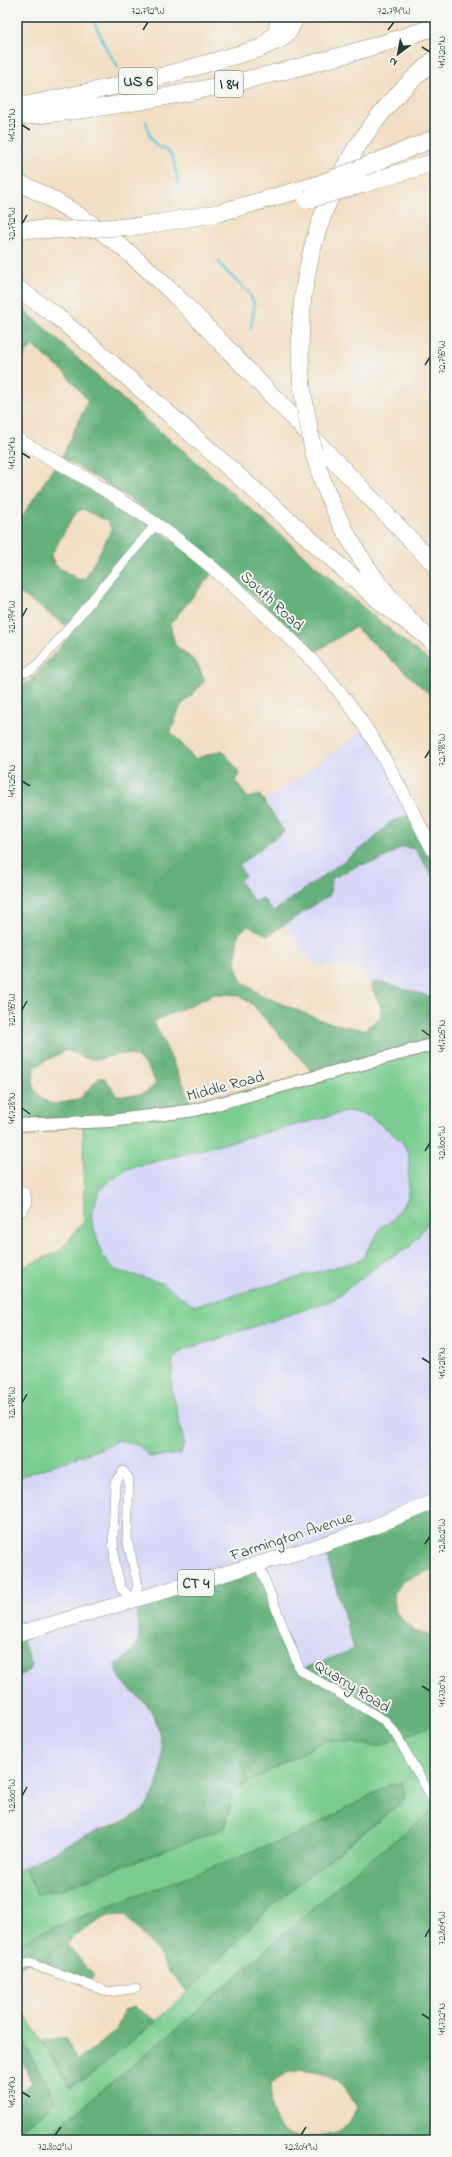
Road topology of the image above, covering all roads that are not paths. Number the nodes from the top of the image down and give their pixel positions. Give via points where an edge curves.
1 (279, 17) edge
2 (296, 17) edge
3 (435, 27) edge
4 (258, 49) junction
5 (435, 59) edge
6 (17, 107) edge
7 (17, 117) edge
8 (435, 138) edge
9 (435, 162) edge
10 (17, 182) edge
11 (311, 193) junction
12 (17, 229) edge
13 (17, 288) edge
14 (17, 439) edge
15 (156, 524) junction
16 (435, 565) edge
17 (421, 632) junction
18 (435, 644) edge
19 (17, 675) edge
20 (435, 854) edge
21 (435, 1044) edge
22 (17, 1125) edge
23 (17, 1188) edge
24 (17, 1214) edge
25 (435, 1501) edge
26 (259, 1565) junction
27 (133, 1600) junction
28 (17, 1634) edge
29 (435, 1803) edge
30 (17, 1967) edge
31 (136, 1988) dead end

1 - 4 highway via 280,24 276,34
2 - 4 highway, US 6 via 289,31 281,39
3 - 7 highway, I 84 via 327,60 228,84 117,105
4 - 6 highway, US 6 via 159,77
5 - 17 highway, bridge via 404,88 370,127 347,161 330,197 314,243 303,297 300,342 302,388 313,450 330,498 354,547 382,586
8 - 11 highway, bridge
9 - 11 highway, bridge via 364,184
10 - 16 highway via 84,218 143,264
11 - 12 highway, bridge via 266,200 194,218 141,226 65,230
13 - 17 highway via 86,341 383,604
14 - 15 main road, South Road via 85,478
15 - 19 street via 39,663 32,670
15 - 20 main road, South Road via 233,585 280,628 323,673 371,737
17 - 18 highway
21 - 22 street, Middle Road via 195,1110 118,1120
23 - 24 street via 26,1193 28,1199 23,1211
25 - 26 main road, Farmington Avenue / CT 4 via 371,1528
26 - 27 main road, Farmington Avenue / CT 4
26 - 29 street, Quarry Road via 300,1670 385,1721
27 - 27 street via 138,1585 127,1539 129,1479 123,1470 115,1483 113,1538 122,1588
27 - 28 main road, Farmington Avenue / CT 4
30 - 31 street via 29,1963 110,1992

